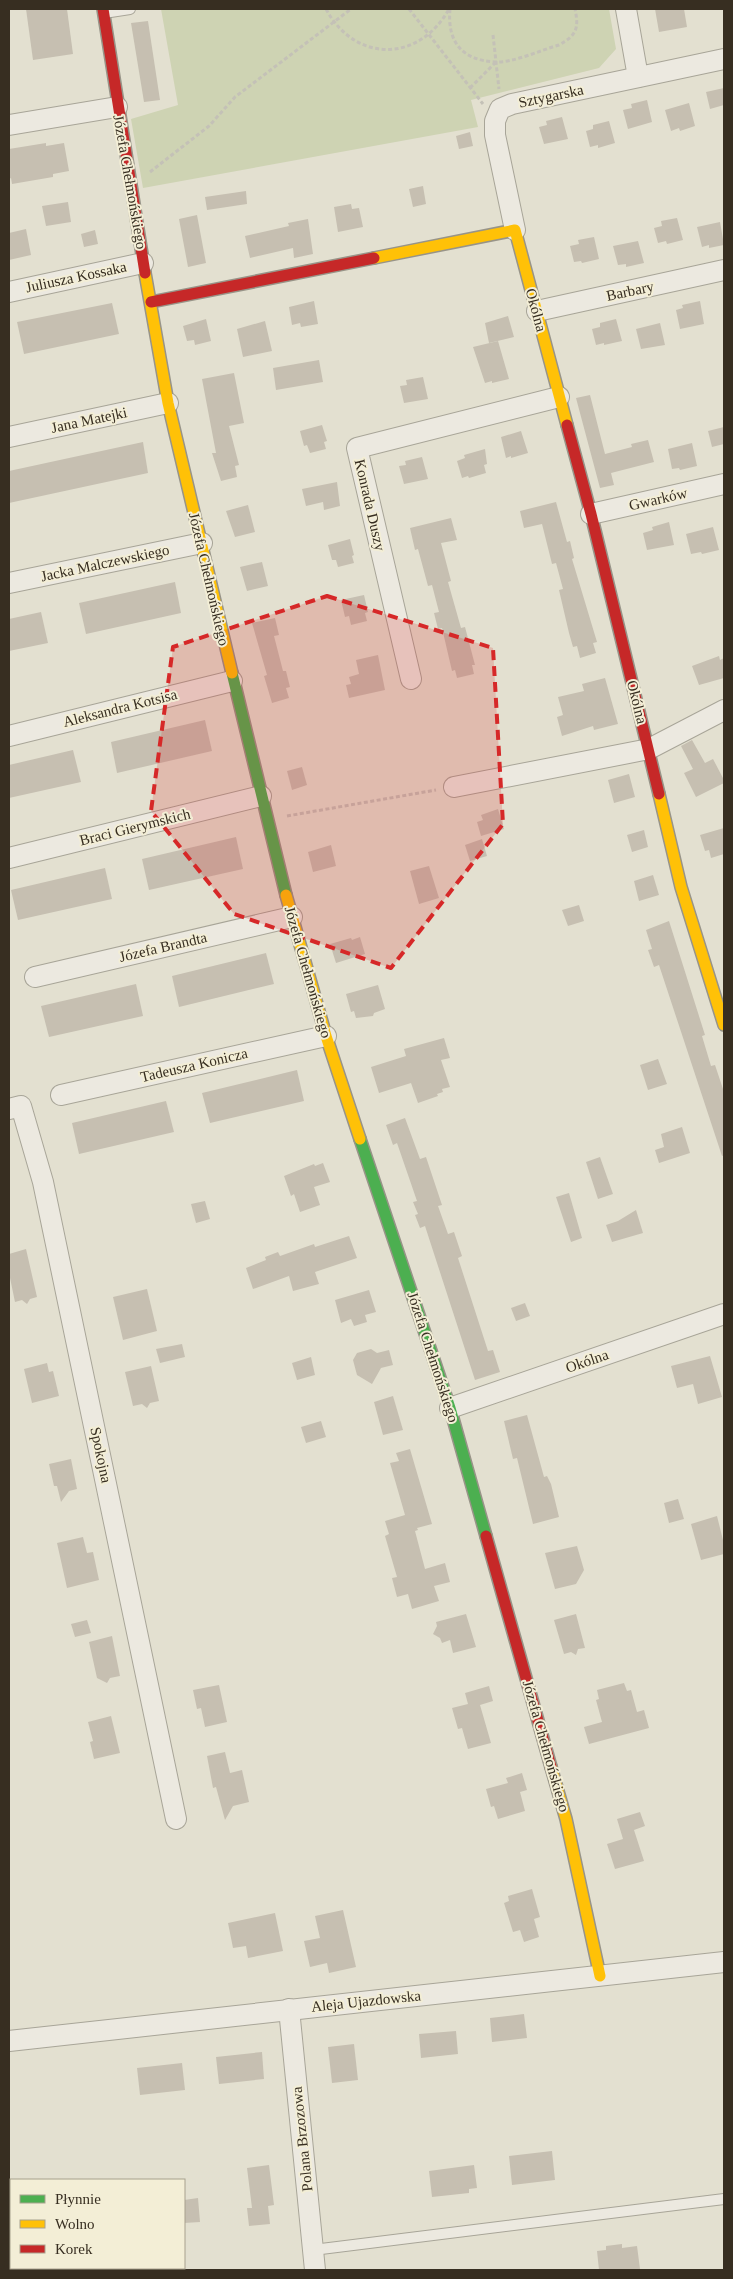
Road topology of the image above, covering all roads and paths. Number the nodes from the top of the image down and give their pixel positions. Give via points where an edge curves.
1 (130, 9) edge
2 (326, 9) edge
3 (352, 9) edge
4 (409, 9) edge
5 (450, 9) edge
6 (575, 9) edge
7 (626, 9) edge
8 (103, 11) edge
9 (334, 24) junction
10 (430, 35) junction
11 (493, 35) dead end
12 (724, 59) edge
13 (496, 62) junction
14 (638, 77) junction
15 (470, 88) junction
16 (117, 107) junction
17 (498, 115) junction
18 (9, 126) edge
19 (130, 188) junction
20 (514, 230) junction
21 (143, 263) junction
22 (724, 270) edge
23 (9, 292) edge
24 (151, 302) junction
25 (537, 311) junction
26 (559, 397) junction
27 (168, 403) junction
28 (9, 436) edge
29 (724, 484) edge
30 (591, 514) junction
31 (202, 543) junction
32 (9, 583) edge
33 (411, 679) dead end
34 (232, 681) junction
35 (724, 710) edge
36 (9, 736) edge
37 (649, 749) junction
38 (454, 787) joint
39 (261, 796) junction
40 (266, 819) junction
41 (9, 858) edge
42 (292, 917) junction
43 (35, 977) dead end
44 (724, 1025) edge
45 (326, 1036) junction
46 (62, 1094) dead end
47 (9, 1109) edge
48 (724, 1314) edge
49 (450, 1408) junction
50 (176, 1819) dead end
51 (724, 1962) edge
52 (600, 1976) junction
53 (288, 2009) junction
54 (9, 2041) edge
55 (724, 2199) edge
56 (313, 2250) junction
57 (315, 2270) edge

1 - 8 lane
2 - 9 path
3 - 9 path
4 - 10 path
5 - 10 path
5 - 13 path via 450,33 455,43 471,56
6 - 13 path via 577,25 566,41
7 - 14 street
8 - 16 street, Józefa Chełmońskiego
9 - 10 path via 350,38 369,47 390,50 411,46
9 - 19 path via 234,97 209,126
10 - 15 path
11 - 13 path
12 - 14 street, Sztygarska
13 - 15 path
13 - 17 path
14 - 17 street, Sztygarska via 512,104
15 - 17 path
16 - 18 street, Józefa Chełmońskiego
16 - 19 street, Józefa Chełmońskiego
17 - 20 street via 495,135
19 - 21 street, Józefa Chełmońskiego
20 - 24 street
20 - 25 street, Okólna
21 - 23 street, Juliusza Kossaka
21 - 24 street, Józefa Chełmońskiego
22 - 25 street, Barbary
24 - 27 street, Józefa Chełmońskiego
25 - 26 street, Okólna
26 - 30 street, Okólna
26 - 33 street, Konrada Duszy via 356,448
27 - 28 street, Jana Matejki
27 - 31 street, Józefa Chełmońskiego
29 - 30 street, Gwarków
30 - 37 street, Okólna
31 - 32 street, Jacka Malczewskiego
31 - 34 street, Józefa Chełmońskiego
34 - 36 street, Aleksandra Kotsisa
34 - 39 street, Józefa Chełmońskiego
35 - 37 street
37 - 38 street
37 - 44 street, Okólna via 681,887
38 - 40 path
39 - 40 street, Józefa Chełmońskiego
39 - 41 street, Braci Gierymskich
40 - 42 street, Józefa Chełmońskiego
42 - 43 street, Józefa Brandta
42 - 45 street, Józefa Chełmońskiego
45 - 46 street, Tadeusza Konicza
45 - 49 street, Józefa Chełmońskiego
47 - 50 street, Spokojna via 22,1106 45,1192
48 - 49 street, Okólna
49 - 52 street, Józefa Chełmońskiego via 566,1819
51 - 52 street, Aleja Ujazdowska
52 - 53 street, Aleja Ujazdowska
53 - 54 street, Aleja Ujazdowska
53 - 56 street, Polana Brzozowa
55 - 56 lane
56 - 57 street, Polana Brzozowa

